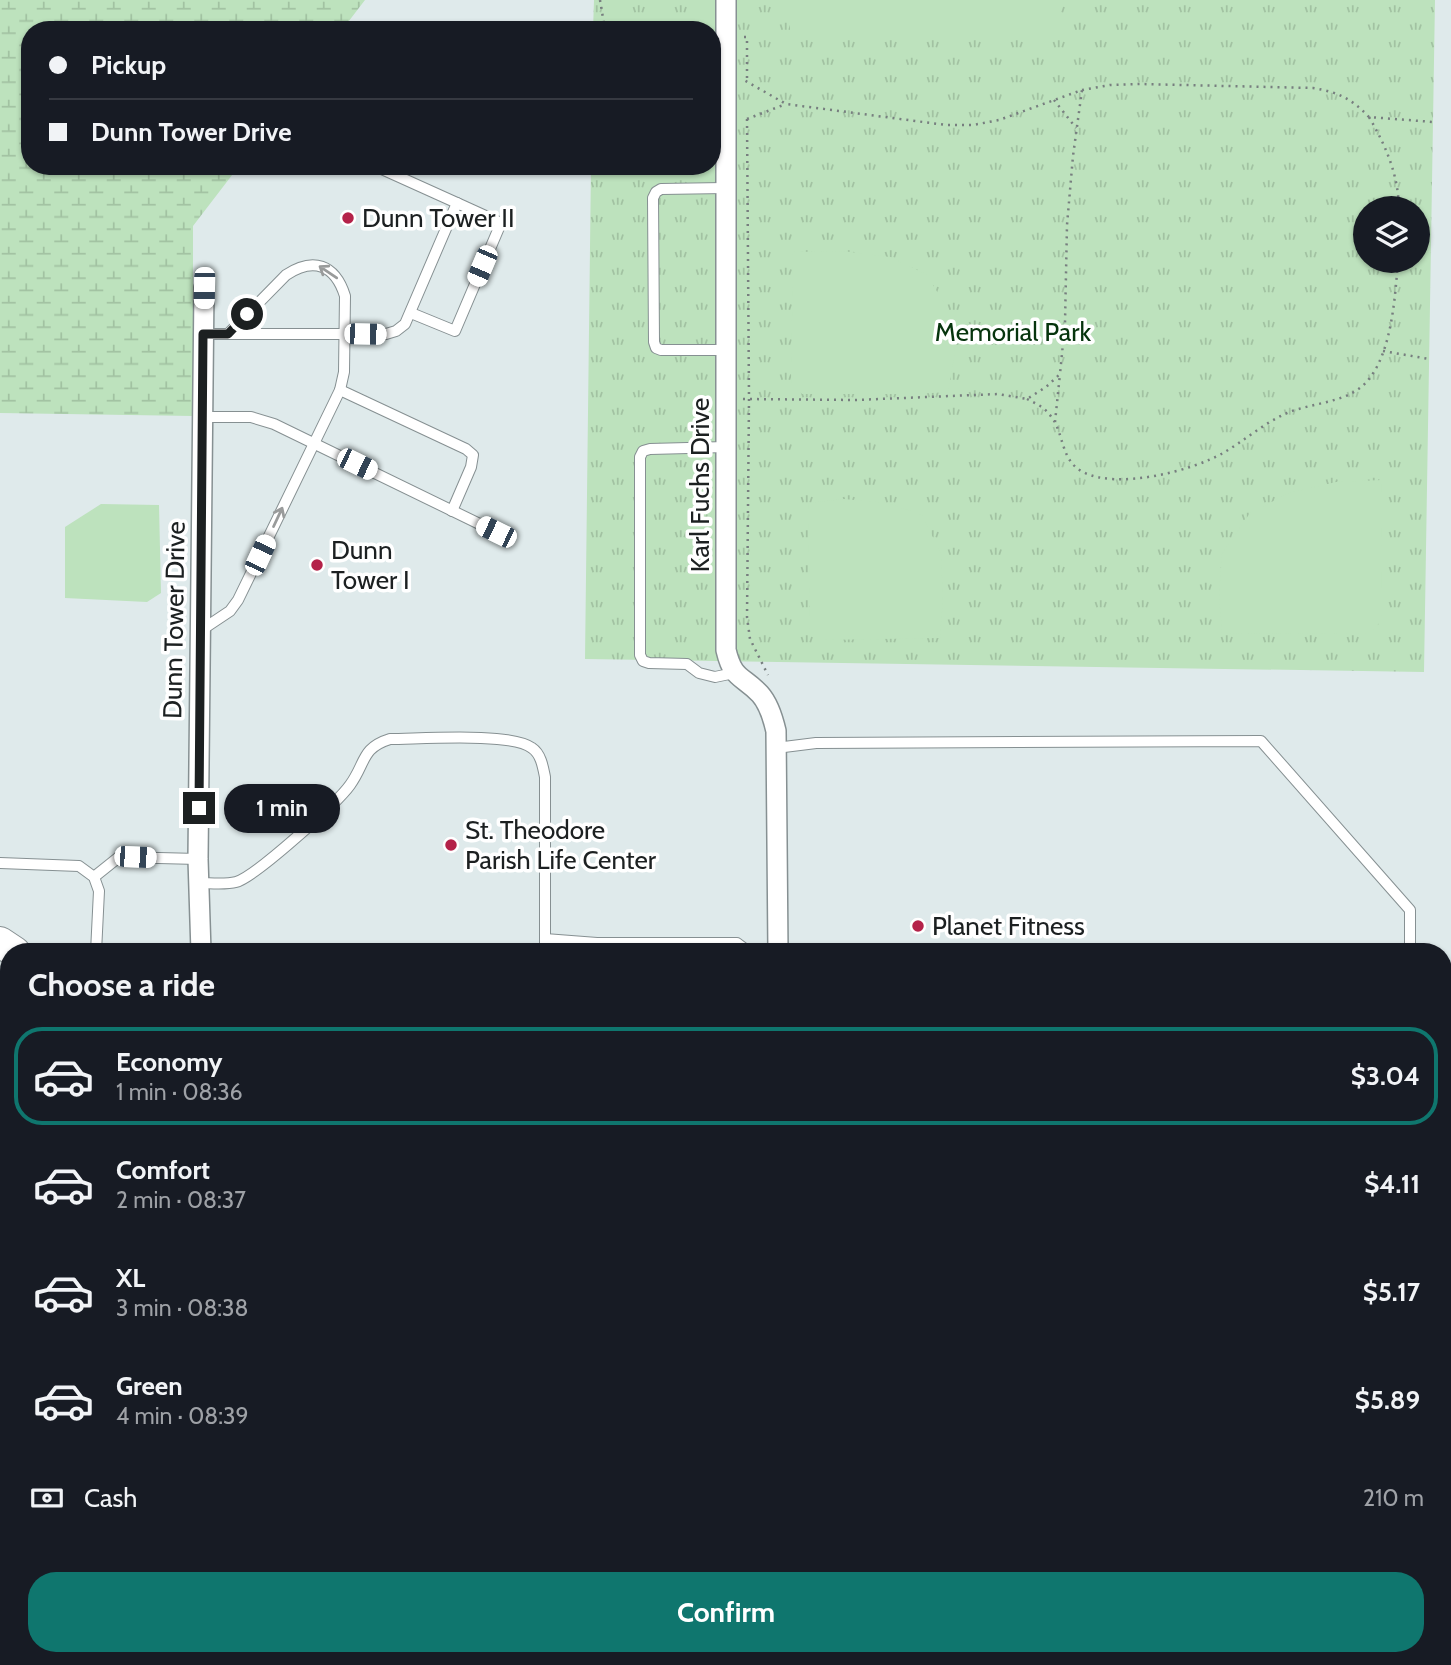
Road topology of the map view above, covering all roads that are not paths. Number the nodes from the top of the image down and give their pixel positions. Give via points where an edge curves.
1 (726, 0) edge
2 (395, 175) edge
3 (725, 188) junction
4 (457, 203) junction
5 (204, 288) dead end
6 (411, 313) junction
7 (345, 333) junction
8 (203, 334) junction
9 (228, 334) junction
10 (726, 350) junction
11 (340, 390) junction
12 (202, 417) junction
13 (313, 443) junction
14 (726, 447) junction
15 (453, 511) junction
16 (496, 532) dead end
17 (200, 631) junction
18 (734, 673) junction
19 (776, 748) junction
20 (198, 859) junction
21 (0, 863) edge
22 (94, 877) junction
23 (199, 883) junction
24 (545, 939) junction
25 (96, 943) edge
26 (201, 943) edge
27 (545, 943) edge
28 (597, 943) edge
29 (597, 943) edge
30 (737, 943) edge
31 (778, 943) edge
32 (1410, 943) edge

1 - 3 street, Karl Fuchs Drive
2 - 4 lane
3 - 10 street, Karl Fuchs Drive
3 - 10 lane via 656,192 653,316 654,342 661,351
4 - 6 lane
4 - 6 lane via 500,223 454,331
5 - 8 street, Dunn Tower Drive
6 - 7 lane via 397,331
7 - 9 lane
7 -> 9 lane via 342,285 326,268 306,265 286,275
7 - 11 lane
8 - 9 lane
8 - 12 street, Dunn Tower Drive
10 - 14 street, Karl Fuchs Drive
11 - 13 lane
11 - 15 lane via 473,455
12 - 13 lane via 251,417
12 - 17 street, Dunn Tower Drive
13 - 15 lane
17 -> 13 lane via 239,600
14 - 18 street, Karl Fuchs Drive via 725,635
14 - 18 lane via 650,449 640,457 640,655 649,663 687,664 715,677
15 - 16 lane
17 - 20 street, Dunn Tower Drive
18 - 19 street via 760,694 773,717
19 - 31 street
19 - 32 lane via 816,743 1261,741 1409,910
20 - 22 lane via 119,857
20 - 23 street, Dunn Tower Drive
21 - 22 lane via 79,866
22 - 25 lane via 99,891
23 - 24 lane via 236,882 261,868 338,799 376,743 390,739 506,739 532,747 543,762
23 - 26 street, Dunn Tower Drive
24 - 27 lane
24 - 28 lane
29 - 30 lane

